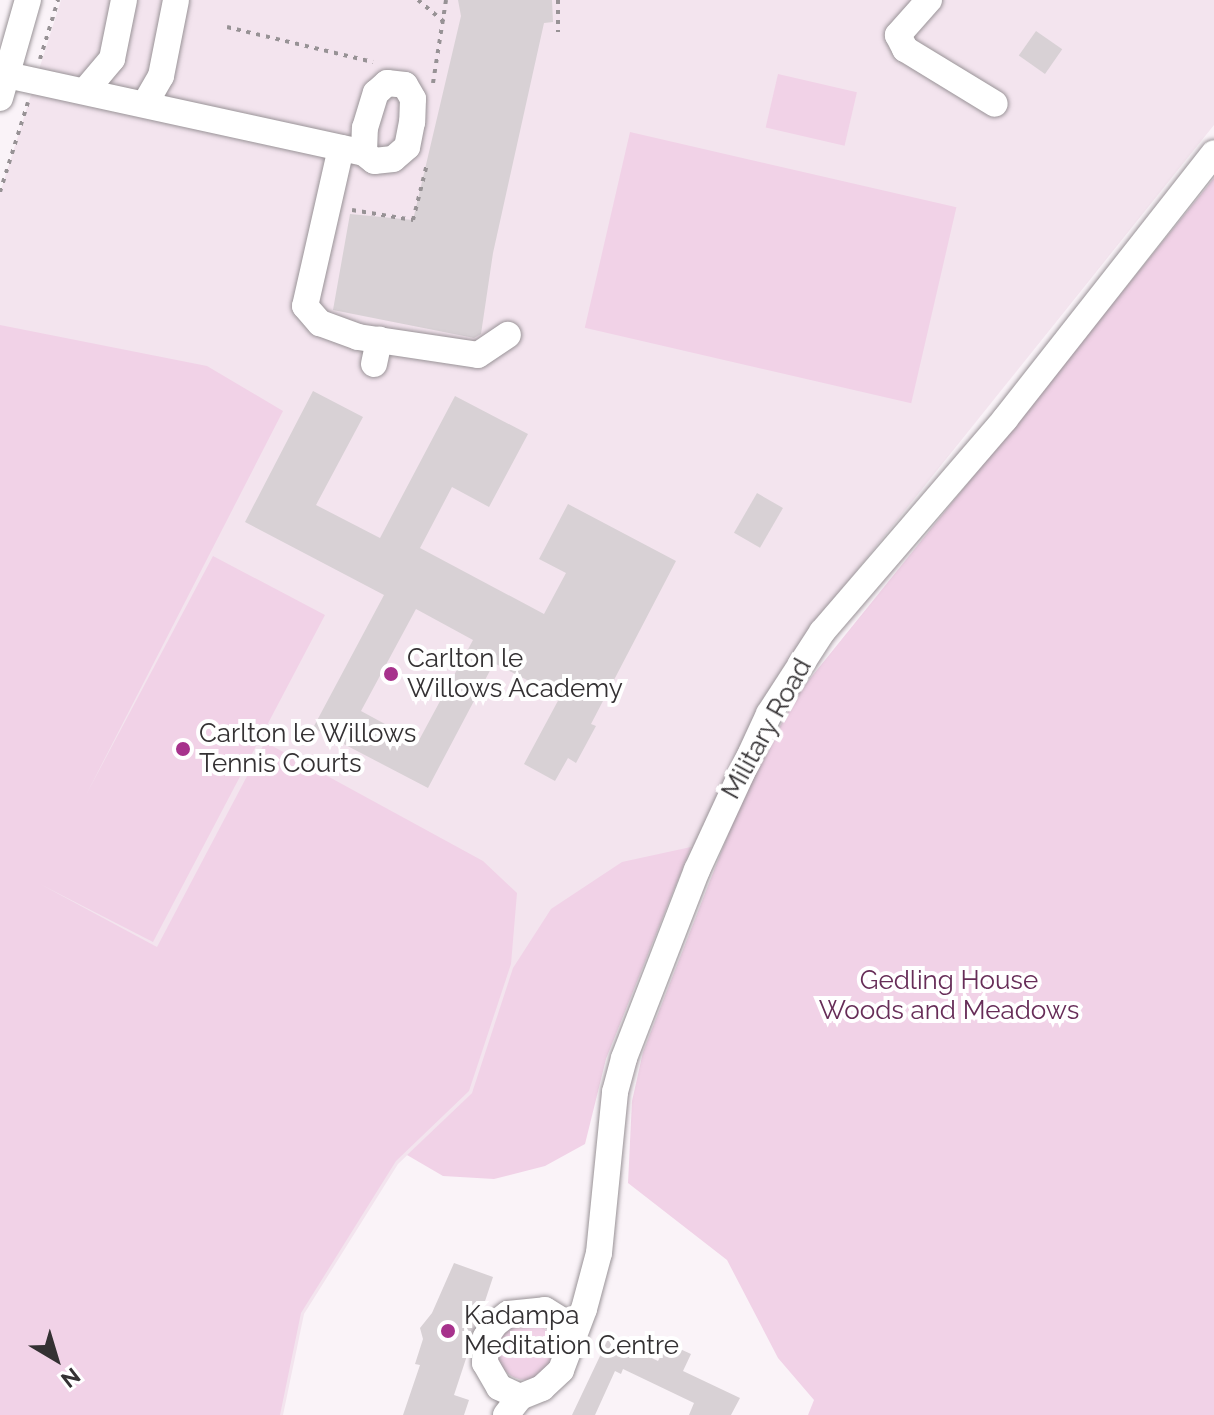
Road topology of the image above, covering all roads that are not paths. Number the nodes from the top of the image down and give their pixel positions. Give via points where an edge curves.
1 (28, 0) edge
2 (124, 0) edge
3 (176, 0) edge
4 (929, 0) edge
5 (3, 86) edge
6 (85, 91) junction
7 (146, 102) junction
8 (995, 104) dead end
9 (1214, 153) edge
10 (508, 335) dead end
11 (573, 1339) junction
12 (513, 1406) edge

1 - 5 street
2 - 6 street via 112,59
3 - 7 street via 161,76
4 - 8 street via 898,35 905,49
5 - 6 street
6 - 7 street
7 - 10 street via 352,151 305,306 320,323 377,352 478,355
9 - 11 street, Military Road via 1005,419 822,632 769,714 697,870 624,1058 615,1092 599,1253
11 - 12 street, Military Road via 561,1370
11 - 12 street via 561,1320 545,1310 508,1314 495,1324 486,1337 485,1363

